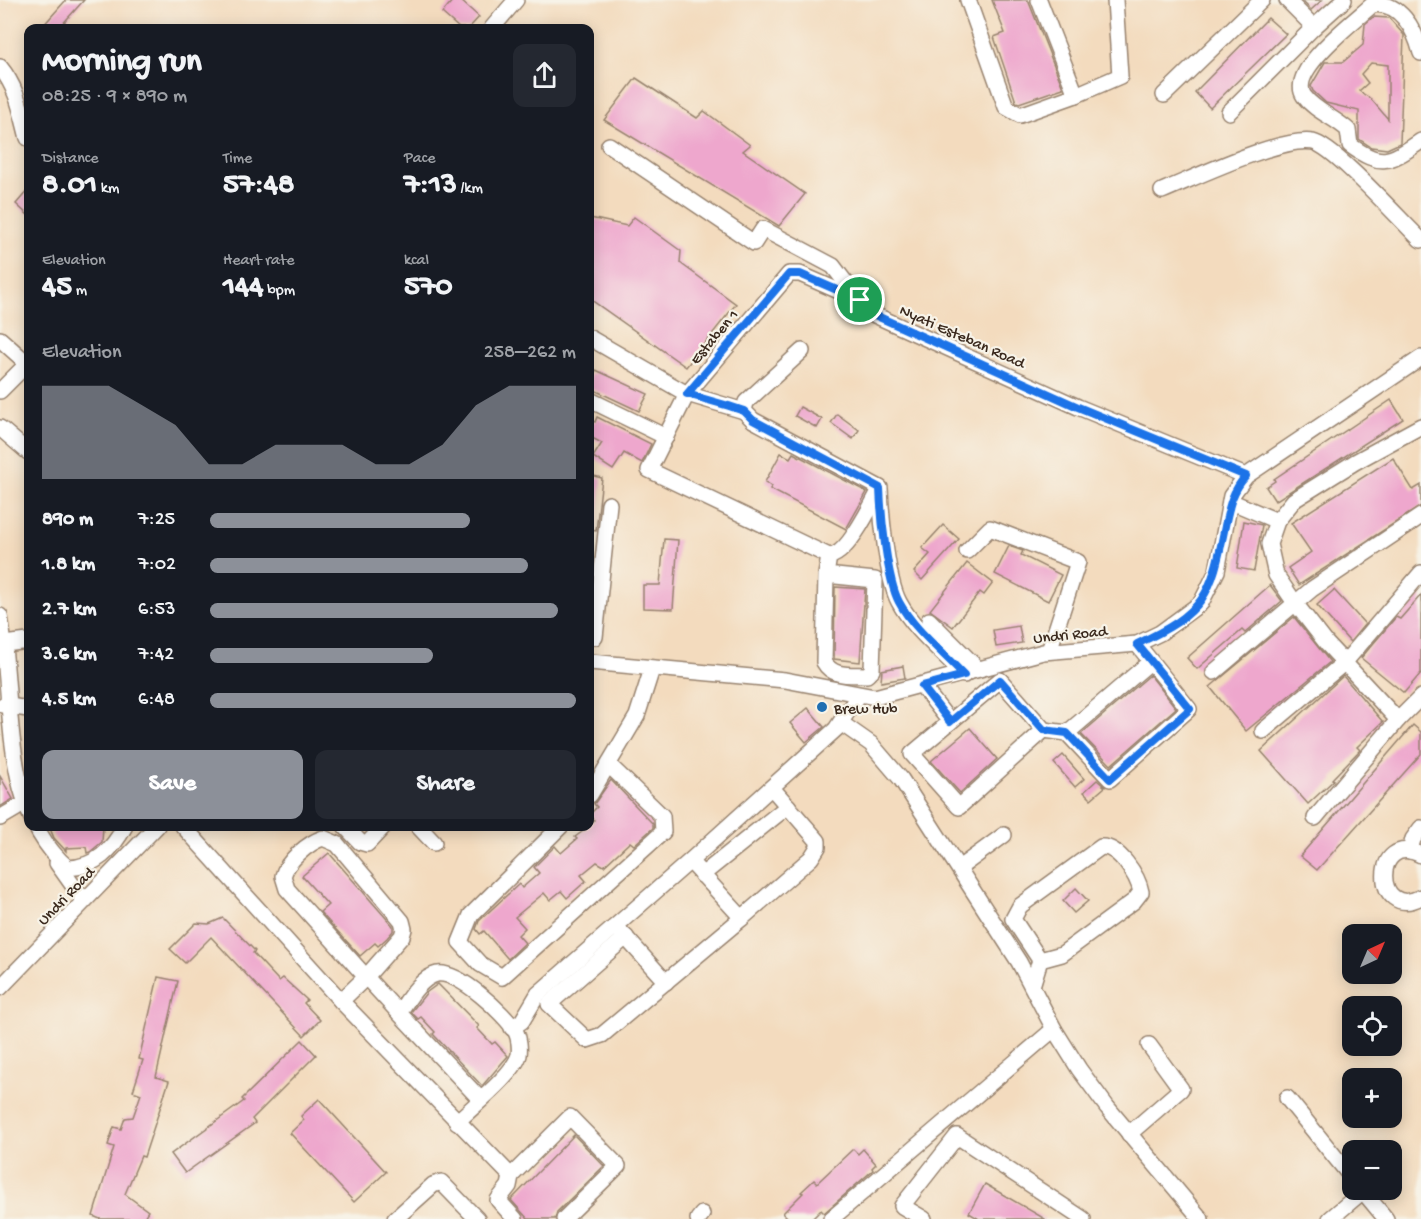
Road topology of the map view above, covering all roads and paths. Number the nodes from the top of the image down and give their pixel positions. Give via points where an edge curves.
1 (516, 0) edge
2 (968, 0) edge
3 (1039, 0) edge
4 (1115, 0) edge
5 (1262, 0) edge
6 (1287, 0) edge
7 (1344, 0) edge
8 (495, 24) edge
9 (1314, 27) junction
10 (1421, 53) edge
11 (0, 67) edge
12 (1076, 95) junction
13 (1164, 95) dead end
14 (1228, 112) dead end
15 (24, 121) edge
16 (1421, 141) edge
17 (609, 145) dead end
18 (1162, 191) dead end
19 (1421, 240) edge
20 (860, 300) junction
21 (0, 339) edge
22 (594, 340) edge
23 (802, 351) dead end
24 (1421, 358) edge
25 (24, 360) edge
26 (24, 368) edge
27 (0, 391) edge
28 (687, 394) junction
29 (594, 402) edge
30 (744, 411) junction
31 (1421, 426) edge
32 (0, 428) edge
33 (666, 437) junction
34 (24, 449) edge
35 (1246, 476) junction
36 (880, 488) junction
37 (1230, 501) junction
38 (609, 504) dead end
39 (1421, 516) edge
40 (1277, 521) junction
41 (966, 551) dead end
42 (829, 556) junction
43 (1421, 573) edge
44 (826, 575) junction
45 (1295, 603) junction
46 (0, 616) edge
47 (929, 620) dead end
48 (594, 637) edge
49 (24, 642) edge
50 (5, 644) junction
51 (1137, 644) junction
52 (1049, 651) junction
53 (594, 662) edge
54 (1150, 662) junction
55 (1345, 662) junction
56 (652, 669) junction
57 (971, 672) junction
58 (1214, 672) dead end
59 (922, 686) junction
60 (858, 696) junction
61 (1421, 697) edge
62 (3, 705) junction
63 (24, 708) edge
64 (1398, 720) junction
65 (950, 722) junction
66 (841, 723) junction
67 (1044, 730) junction
68 (1263, 730) dead end
69 (1067, 733) junction
70 (609, 765) junction
71 (772, 788) junction
72 (594, 789) edge
73 (788, 806) junction
74 (22, 812) edge
75 (0, 818) edge
76 (1315, 818) dead end
77 (1421, 828) edge
78 (32, 831) edge
79 (122, 831) edge
80 (152, 831) edge
81 (188, 831) edge
82 (350, 831) edge
83 (379, 831) edge
84 (423, 831) edge
85 (556, 831) edge
86 (1004, 835) dead end
87 (434, 843) dead end
88 (1416, 853) edge
89 (56, 860) junction
90 (690, 861) junction
91 (959, 868) junction
92 (702, 875) junction
93 (1421, 897) edge
94 (84, 901) junction
95 (742, 918) junction
96 (621, 932) junction
97 (1041, 960) junction
98 (366, 977) junction
99 (666, 982) junction
100 (1032, 986) junction
101 (0, 988) edge
102 (543, 999) junction
103 (341, 1001) junction
104 (399, 1013) junction
105 (512, 1028) junction
106 (1054, 1029) junction
107 (1149, 1045) dead end
108 (1287, 1098) dead end
109 (480, 1099) junction
110 (457, 1122) junction
111 (1129, 1134) junction
112 (1342, 1166) edge
113 (511, 1176) junction
114 (1351, 1200) edge
115 (1370, 1200) edge
116 (395, 1219) edge
117 (477, 1219) edge
118 (514, 1219) edge
119 (564, 1219) edge
120 (831, 1219) edge
121 (924, 1219) edge
122 (1083, 1219) edge
123 (1201, 1219) edge
124 (1330, 1219) edge
125 (1386, 1219) edge

1 - 8 street
2 - 12 street via 1006,107 1020,115
3 - 12 street
4 - 12 street via 1120,76
5 - 13 street
6 - 9 street
7 - 9 street
9 - 14 street
10 - 16 street via 1408,20 1389,6 1372,5 1317,56 1303,72 1300,83 1303,95 1348,130 1350,145 1374,160 1393,159
11 - 15 street via 11,81
17 - 20 street, Nyati Esteban Road via 754,243 763,229 833,266
18 - 19 street via 1282,145 1314,142 1337,158
20 - 28 street, Estaben 1 via 800,274 789,274
20 - 35 street, Nyati Esteban Road via 868,312 1078,407
21 - 25 street
22 - 28 street
23 - 30 street via 746,402
24 - 35 street, Undri Road
26 - 27 street
28 - 30 street
28 - 33 street
29 - 33 street
30 - 36 street via 753,420
31 - 40 street via 1294,500
32 - 34 street
33 - 42 street via 649,470
35 - 37 street, Undri Road
36 - 42 street via 867,515 840,553
36 - 57 street via 899,603 920,629
37 - 40 street
37 - 51 street, Undri Road via 1216,571 1201,603 1160,633
38 - 48 street
39 - 45 street
40 - 45 street via 1269,544 1276,575
41 - 52 street via 990,528 1078,562
42 - 44 street
43 - 55 street
44 - 44 street via 875,580 872,670 867,675 837,674 824,662
45 - 55 street
45 - 58 street
46 - 50 street
47 - 57 street
49 - 50 street
50 - 62 street
51 - 52 street, Undri Road
51 - 54 street
52 - 57 street, Undri Road
53 - 56 street, Undri Road
54 - 69 street
54 - 69 street via 1190,709 1110,779
55 - 64 street
55 - 68 street
56 - 60 street, Undri Road via 785,680
56 - 70 street via 637,716
57 - 59 street, Undri Road
59 - 60 street, Undri Road via 875,697
59 - 65 street
60 - 66 street
61 - 64 street
62 - 63 street
62 - 74 street via 4,760
64 - 76 street
65 - 67 street via 1000,680
65 - 67 street via 912,754 959,807
66 - 71 street
66 - 91 street via 871,744 901,779
67 - 69 street
70 - 72 street
70 - 85 street via 662,816 663,832 502,977 480,964 460,942 471,915
71 - 73 street
71 - 90 street
73 - 92 street
73 - 95 street via 818,841 816,853
74 - 75 street
77 - 88 street via 1413,839
78 - 89 street via 38,844
79 - 89 street via 110,851 94,862 68,868
80 - 94 street, Undri Road
81 - 103 street
82 - 83 street via 367,844
84 - 87 street
86 - 91 street
88 - 93 street via 1395,854 1385,866 1384,882 1401,900
89 - 94 street
90 - 92 street
90 - 96 street
91 - 100 street
92 - 95 street
94 - 101 street, Undri Road
95 - 99 street
96 - 99 street
96 - 102 street
97 - 97 street via 1019,930 1013,919 1015,913 1101,847 1115,849 1140,884 1141,892 1062,954
97 - 100 street
98 - 98 street via 284,883 289,864 323,838 337,844 402,921 402,936
98 - 103 street
98 - 104 street
99 - 102 street via 602,1035 587,1040
100 - 106 street
102 - 105 street
103 - 110 street
104 - 105 street via 424,981 446,973 468,985
104 - 109 street
105 - 109 street via 519,1048 516,1062
106 - 111 street
106 - 120 street
107 - 111 street via 1181,1089
108 - 112 street
109 - 110 street
110 - 113 street
111 - 123 street
113 - 118 street via 509,1186 498,1200
113 - 119 street via 570,1117 618,1166
114 - 124 street
115 - 125 street
116 - 117 street via 441,1182
121 - 122 street via 902,1206 957,1136

